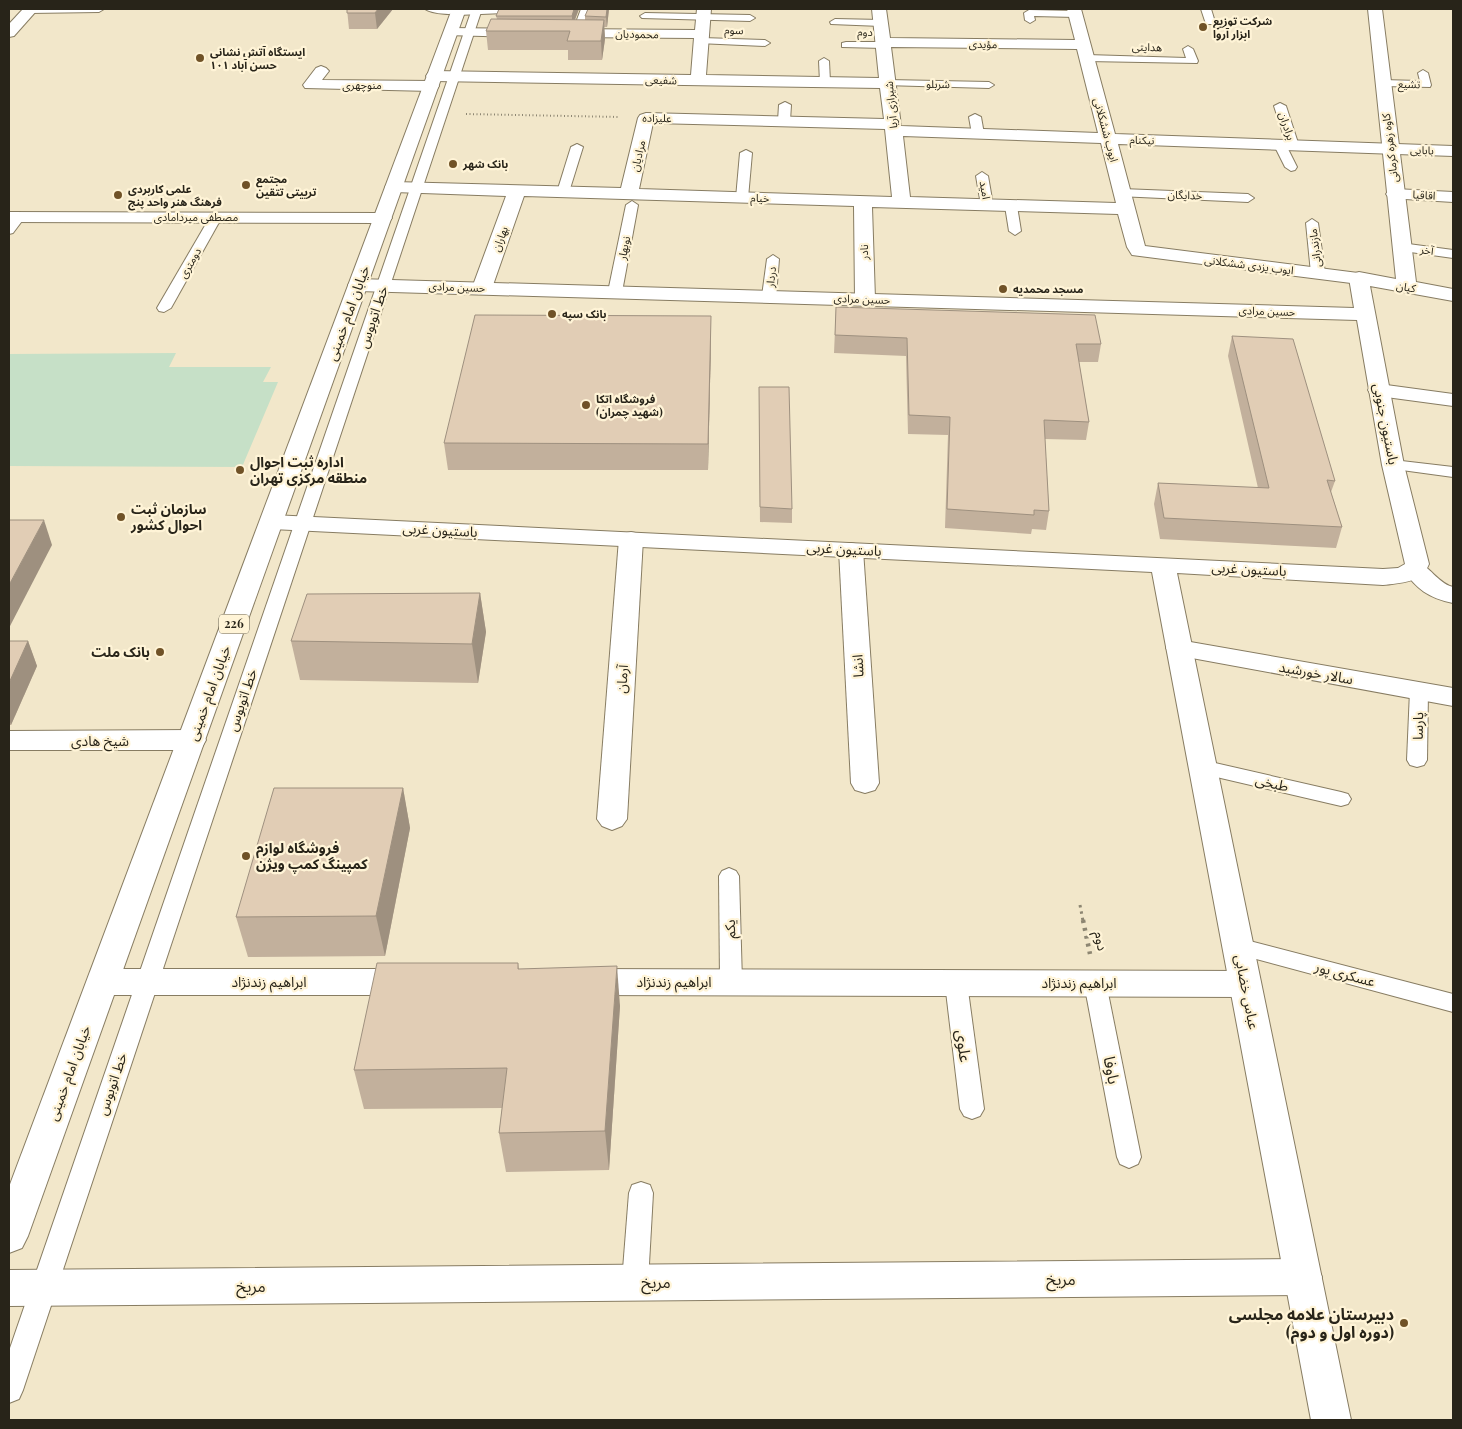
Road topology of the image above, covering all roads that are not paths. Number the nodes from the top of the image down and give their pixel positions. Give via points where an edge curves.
1 (30, 9) edge
2 (99, 9) edge
3 (430, 9) edge
4 (504, 9) edge
5 (1206, 9) edge
6 (1375, 9) edge
7 (584, 11) dead end
8 (1074, 11) edge
9 (704, 13) edge
10 (645, 16) dead end
11 (880, 16) edge
12 (465, 17) edge
13 (750, 17) edge
14 (1030, 20) dead end
15 (835, 22) dead end
16 (1210, 22) dead end
17 (9, 32) edge
18 (537, 33) edge
19 (557, 33) edge
20 (577, 33) junction
21 (702, 38) junction
22 (765, 43) dead end
23 (846, 44) dead end
24 (884, 44) junction
25 (1188, 49) dead end
26 (1085, 52) junction
27 (824, 61) dead end
28 (321, 70) dead end
29 (1423, 73) dead end
30 (440, 79) junction
31 (698, 80) junction
32 (825, 82) junction
33 (888, 83) junction
34 (1382, 83) junction
35 (989, 85) dead end
36 (1280, 106) dead end
37 (975, 117) dead end
38 (646, 118) joint
39 (893, 127) junction
40 (978, 134) junction
41 (1108, 139) junction
42 (1286, 145) junction
43 (577, 148) dead end
44 (1390, 149) junction
45 (1453, 151) edge
46 (746, 154) dead end
47 (1291, 167) dead end
48 (982, 176) dead end
49 (405, 188) junction
50 (517, 191) junction
51 (563, 192) junction
52 (1395, 194) junction
53 (1453, 197) edge
54 (742, 198) junction
55 (1248, 198) dead end
56 (631, 200) junction
57 (1124, 201) junction
58 (902, 202) junction
59 (863, 205) dead end
60 (987, 205) junction
61 (1011, 206) junction
62 (216, 217) junction
63 (383, 218) junction
64 (12, 221) edge
65 (1312, 223) dead end
66 (1015, 231) dead end
67 (1401, 247) junction
68 (1139, 251) joint
69 (1453, 254) edge
70 (773, 259) dead end
71 (1318, 273) junction
72 (1359, 278) junction
73 (358, 284) junction
74 (383, 285) junction
75 (1407, 287) junction
76 (482, 288) junction
77 (615, 292) junction
78 (1453, 295) edge
79 (769, 296) junction
80 (866, 299) junction
81 (164, 308) dead end
82 (1366, 314) junction
83 (1379, 390) junction
84 (1453, 400) edge
85 (1393, 465) junction
86 (1453, 472) edge
87 (272, 522) junction
88 (302, 524) junction
89 (631, 539) junction
90 (851, 550) junction
91 (1163, 564) junction
92 (1415, 569) junction
93 (1453, 595) edge
94 (1179, 648) junction
95 (1419, 692) junction
96 (1453, 697) edge
97 (192, 740) junction
98 (9, 741) edge
99 (1417, 760) dead end
100 (1202, 767) junction
101 (865, 783) dead end
102 (1341, 799) dead end
103 (612, 819) dead end
104 (729, 876) dead end
105 (1238, 946) junction
106 (104, 982) junction
107 (147, 982) junction
108 (437, 982) edge
109 (554, 982) edge
110 (731, 982) junction
111 (956, 983) junction
112 (1095, 983) junction
113 (1246, 984) junction
114 (1453, 1003) edge
115 (972, 1109) dead end
116 (1129, 1157) dead end
117 (641, 1193) dead end
118 (9, 1236) edge
119 (1303, 1277) junction
120 (635, 1282) junction
121 (26, 1287) edge
122 (9, 1390) edge
123 (1331, 1420) edge

1 - 2 lane
1 - 17 street
3 - 12 lane
4 - 12 street
5 - 16 lane
6 - 34 street, کاوه زهره کرمانی
7 - 20 lane
8 - 14 lane via 1029,13
8 - 26 street, ایوب ششکلانی
9 - 10 lane
9 - 13 lane
9 - 21 street
11 - 15 lane
11 - 24 street, شیرازی آریا
12 - 18 street
12 - 30 street, خیابان امام خمینی / 226
19 - 20 street, محمودیان
20 - 21 street, محمودیان
21 - 22 lane, سوم
21 - 31 street
23 - 24 lane, دوم
24 - 26 street, مؤیدی
24 - 33 street, شیرازی آریا
25 - 26 lane, هدایتی via 1193,61
26 - 41 street, ایوب ششکلانی
27 - 32 lane
28 - 30 street, منوچهری via 311,85
29 - 34 lane, تشیع via 1426,85
30 - 31 street, شفیعی
30 - 49 street, خیابان امام خمینی / 226
30 - 49 lane, خط اتوبوس via 442,113
31 - 32 street, شفیعی
32 - 33 street, شفیعی
33 - 35 lane, شربلو
33 - 39 street, شیرازی آریا
34 - 44 street, کاوه زهره کرمانی
36 - 42 lane, برادران
37 - 40 lane
38 - 39 street, علیزاده via 785,113
38 - 56 street, مرادیان
39 - 40 street, نیکنام
39 - 58 street, شیرازی آریا
40 - 41 street, نیکنام
41 - 42 street, نیکنام
41 - 57 street, ایوب ششکلانی
42 - 44 street, نیکنام
42 - 47 lane, برادران
43 - 51 lane
44 - 45 street, بابایی
44 - 52 street, کاوه زهره کرمانی
46 - 54 lane
48 - 60 lane, امید
49 - 50 street, خیام
49 - 63 street, خیابان امام خمینی / 226
49 - 74 lane, خط اتوبوس
50 - 51 street, خیام
50 - 76 street, بهاران
51 - 56 street, خیام
52 - 53 street, اقاقیا
52 - 67 street, کاوه زهره کرمانی
54 - 56 street, خیام
54 - 58 street, خیام
55 - 57 lane, خدایگان
56 - 77 lane, نوبهار
57 - 61 street, خیام
57 - 68 street, ایوب ششکلانی
58 - 60 street, خیام
59 - 80 street, نادر
60 - 61 street, خیام
61 - 66 lane
62 - 63 street, مصطفی میردامادی
62 - 64 street, مصطفی میردامادی
62 - 81 lane, دومتری
63 - 73 street, خیابان امام خمینی / 226
65 - 71 lane, مازندرانی
67 - 69 lane, آخر
67 - 75 street, کاوه زهره کرمانی
68 - 71 street, ایوب یزدی ششکلانی
70 - 79 lane, دردار
71 - 72 street, ایوب یزدی ششکلانی
72 - 75 street, کیان
72 - 82 street, باستیون جنوبی
73 - 74 street, حسین مرادی
73 - 87 street, خیابان امام خمینی / 226
74 - 76 street, حسین مرادی
74 - 88 lane, خط اتوبوس
75 - 78 street, کیان
76 - 77 street, حسین مرادی
77 - 79 street, حسین مرادی
79 - 80 street, حسین مرادی
80 - 82 street, حسین مرادی
82 - 83 street, باستیون جنوبی
83 - 84 street
83 - 85 street, باستیون جنوبی
85 - 86 lane
85 - 92 street, باستیون جنوبی via 1417,564
87 - 88 street, باستیون غربی
87 - 97 street, خیابان امام خمینی / 226
88 - 89 street, باستیون غربی
88 - 107 lane, خط اتوبوس
89 - 90 street, باستیون غربی
89 - 103 street, آرمان
90 - 91 street, باستیون غربی
90 - 101 street, انشا
91 - 92 street, باستیون غربی via 1383,577 1403,575
91 - 94 street, عباس خضابی
92 - 93 street via 1429,587
94 - 95 street, سالار خورشید
94 - 100 street, عباس خضابی
95 - 96 street, سالار خورشید
95 - 99 lane, پارسا
97 - 98 street, شیخ هادی
97 - 106 street, خیابان امام خمینی / 226
100 - 102 lane, طبخی
100 - 105 street, عباس خضابی
104 - 110 lane, یکم
105 - 113 street, عباس خضابی
105 - 114 lane, عسکری پور
106 - 107 street, ابراهیم زندنژاد
106 - 118 street, خیابان امام خمینی / 226
107 - 108 street, ابراهیم زندنژاد
107 - 121 lane, خط اتوبوس
109 - 110 street, ابراهیم زندنژاد
110 - 111 street, ابراهیم زندنژاد
111 - 112 street, ابراهیم زندنژاد
111 - 115 lane, علوی
112 - 113 street, ابراهیم زندنژاد
112 - 116 lane, باوفا
113 - 119 street, عباس خضابی
117 - 120 lane
119 - 120 street, مریخ
119 - 123 street, عباس خضابی
120 - 121 street, مریخ
121 - 122 lane, خط اتوبوس

